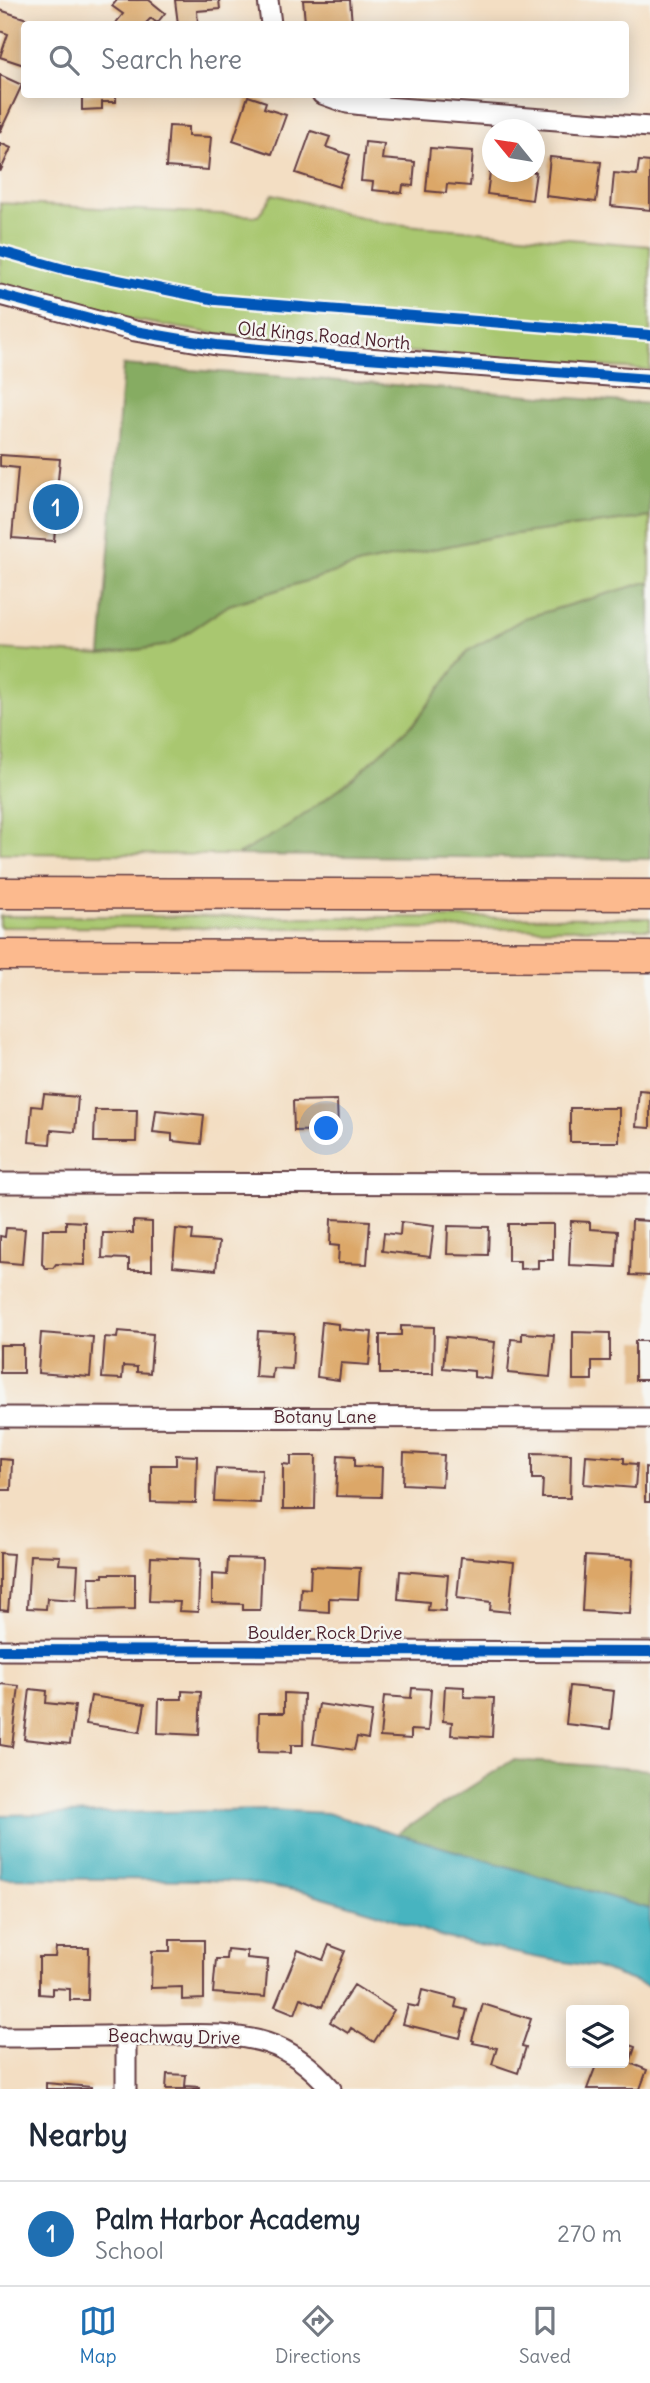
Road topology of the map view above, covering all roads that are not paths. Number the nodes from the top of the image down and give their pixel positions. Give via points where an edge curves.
1 (268, 0) edge
2 (271, 21) edge
3 (334, 98) edge
4 (650, 127) edge
5 (0, 295) edge
6 (650, 379) edge
7 (0, 893) edge
8 (650, 895) edge
9 (0, 955) edge
10 (650, 957) edge
11 (0, 1182) edge
12 (650, 1184) edge
13 (0, 1417) edge
14 (650, 1418) edge
15 (0, 1650) edge
16 (650, 1652) edge
17 (125, 2036) junction
18 (0, 2037) edge
19 (126, 2089) edge
20 (331, 2089) edge

1 - 2 street
3 - 4 street via 372,106
5 - 6 street, Old Kings Road North via 135,331 216,345
7 - 8 highway
9 - 10 highway
11 - 12 street
13 - 14 street, Botany Lane
15 - 16 street, Boulder Rock Drive
17 - 18 street, Beachway Drive
17 - 19 street
17 - 20 street, Beachway Drive via 227,2035 268,2043 303,2062

